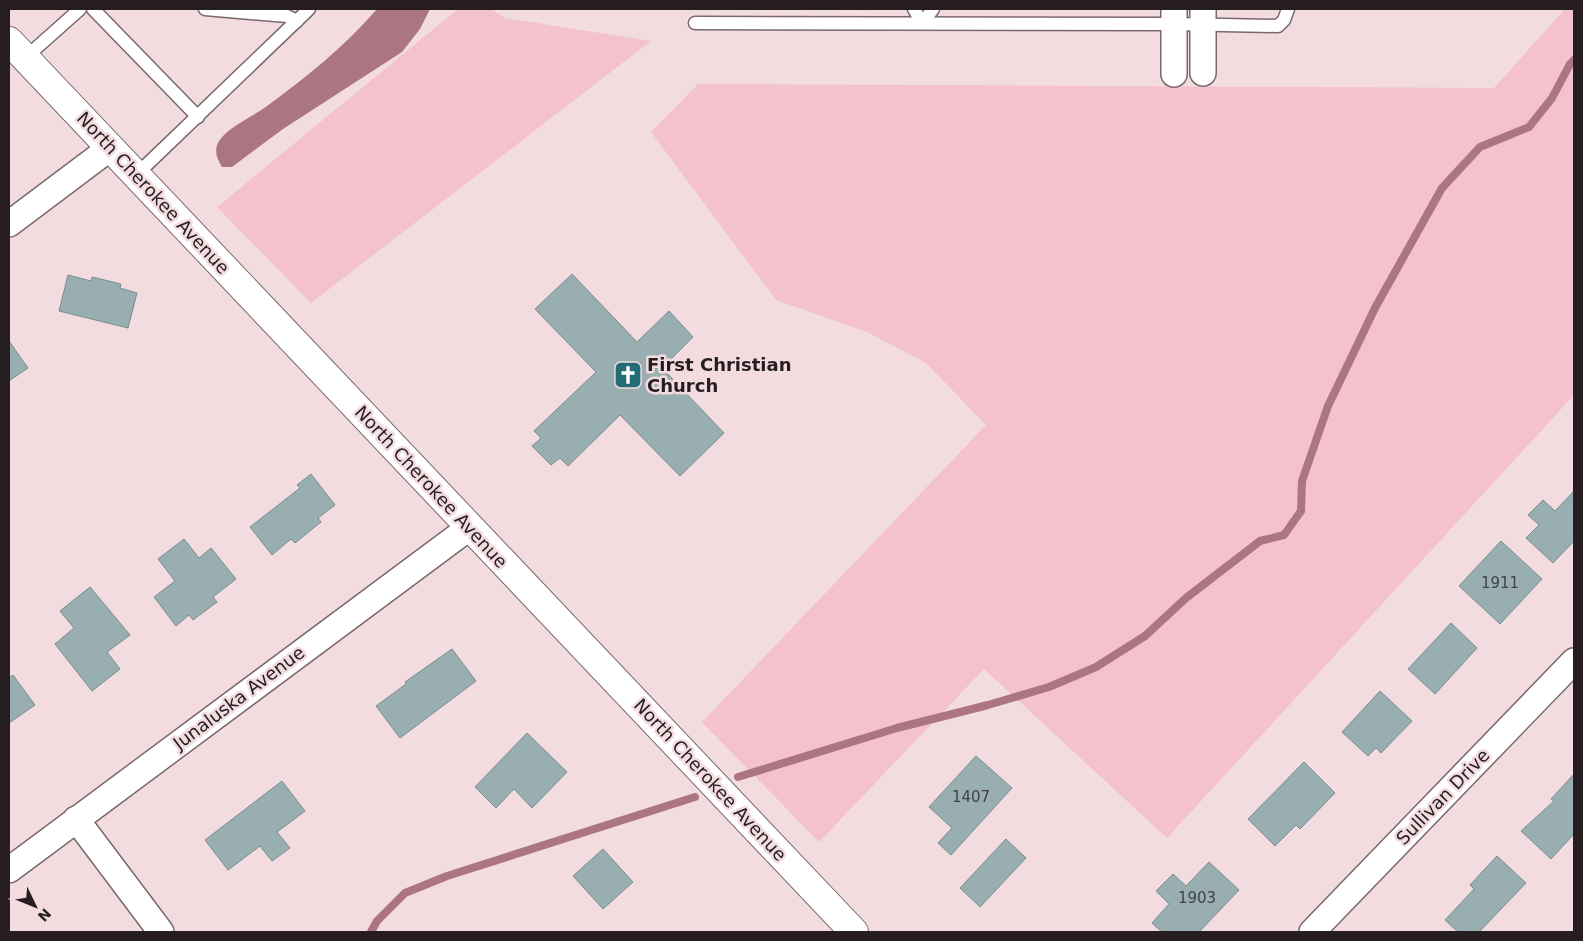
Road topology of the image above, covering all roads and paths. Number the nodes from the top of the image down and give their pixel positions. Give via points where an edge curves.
1 (80, 9) edge
2 (93, 9) edge
3 (205, 9) edge
4 (309, 9) edge
5 (914, 9) edge
6 (933, 9) edge
7 (1288, 9) edge
8 (1174, 16) edge
9 (1203, 17) edge
10 (297, 21) junction
11 (695, 23) dead end
12 (922, 23) junction
13 (17, 49) edge
14 (1203, 73) dead end
15 (1174, 74) dead end
16 (198, 117) junction
17 (110, 148) junction
18 (136, 175) junction
19 (9, 224) edge
20 (470, 527) junction
21 (1574, 661) edge
22 (76, 819) junction
23 (9, 870) edge
24 (161, 932) edge
25 (854, 932) edge
26 (1312, 932) edge

1 - 13 lane
2 - 16 lane
3 - 10 lane via 287,16
4 - 10 lane
5 - 12 lane
6 - 12 lane
7 - 9 lane via 1278,26
8 - 9 lane
8 - 12 lane
8 - 15 street
9 - 14 street
10 - 16 lane
11 - 12 lane
13 - 17 street, North Cherokee Avenue
16 - 18 lane
17 - 18 street, North Cherokee Avenue
17 - 19 street
18 - 20 street, North Cherokee Avenue
20 - 22 street, Junaluska Avenue
20 - 25 street, North Cherokee Avenue
21 - 26 street, Sullivan Drive
22 - 23 street, Junaluska Avenue
22 - 24 street

